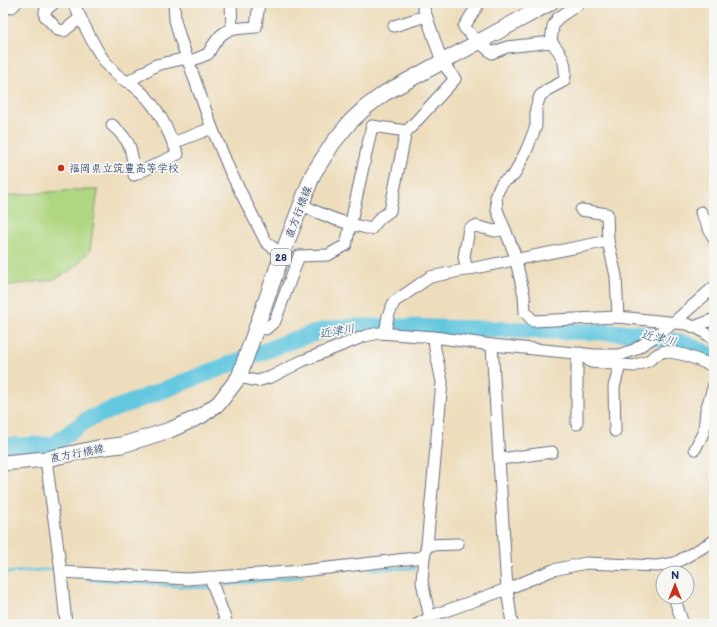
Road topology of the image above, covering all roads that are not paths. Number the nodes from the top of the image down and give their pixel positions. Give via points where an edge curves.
1 (16, 3) edge
2 (54, 3) edge
3 (73, 3) edge
4 (174, 3) edge
5 (231, 3) edge
6 (258, 3) edge
7 (422, 3) edge
8 (479, 3) edge
9 (550, 3) edge
10 (580, 3) edge
11 (3, 9) edge
12 (426, 16) junction
13 (80, 18) junction
14 (394, 26) dead end
15 (232, 29) junction
16 (481, 42) junction
17 (551, 42) junction
18 (188, 60) junction
19 (442, 62) junction
20 (128, 82) junction
21 (112, 125) dead end
22 (212, 128) junction
23 (406, 131) junction
24 (173, 143) junction
25 (301, 204) junction
26 (581, 210) dead end
27 (701, 212) dead end
28 (350, 225) junction
29 (505, 229) junction
30 (714, 239) edge
31 (608, 242) junction
32 (282, 255) junction
33 (516, 261) junction
34 (467, 270) junction
35 (714, 287) edge
36 (618, 317) junction
37 (714, 319) edge
38 (672, 323) junction
39 (257, 327) junction
40 (694, 327) junction
41 (385, 333) junction
42 (434, 337) junction
43 (714, 339) edge
44 (492, 345) junction
45 (580, 353) junction
46 (620, 365) junction
47 (714, 366) edge
48 (239, 377) junction
49 (714, 385) edge
50 (577, 424) dead end
51 (615, 431) dead end
52 (694, 449) dead end
53 (552, 452) dead end
54 (46, 459) junction
55 (500, 459) junction
56 (3, 463) edge
57 (714, 541) edge
58 (458, 544) dead end
59 (427, 545) junction
60 (424, 557) junction
61 (672, 565) edge
62 (655, 566) edge
63 (61, 572) junction
64 (210, 577) junction
65 (508, 589) junction
66 (677, 605) edge
67 (430, 618) junction
68 (66, 624) edge
69 (227, 624) edge
70 (418, 624) edge
71 (512, 624) edge
72 (683, 624) edge

1 - 11 street
2 - 13 street via 45,11 45,16 58,30 64,31
3 - 13 street
4 - 18 street via 175,20
5 - 15 street
6 - 15 street via 256,27
7 - 12 street
8 - 16 street via 464,27
9 - 16 main road, 直方行橋線 / 28
10 - 17 street via 558,18 553,26
12 - 14 street
12 - 19 street
13 - 20 street via 104,60 116,75
15 - 18 street via 224,32 215,41 208,54
16 - 17 street via 492,52 507,47
16 - 19 main road, 直方行橋線 / 28
17 - 29 street via 560,51 566,74 564,81 540,96 536,108 536,126 527,149 514,174 502,183 496,196 497,210
18 - 20 street via 156,65
18 - 22 street
19 - 23 street via 455,79
19 - 25 main road, 直方行橋線 / 28 via 385,93 350,122 313,174
20 - 24 street via 152,103
21 - 24 street via 124,135 132,152 134,175 178,154
22 - 24 street
22 - 32 street via 230,171 266,242
23 - 28 street via 390,211 371,229
23 - 28 street via 372,126
25 - 28 street via 315,213
25 - 32 main road, 直方行橋線 / 28
26 - 31 street via 607,214
27 - 30 street
28 - 39 street via 346,245 328,255 299,256 275,321 266,329
29 - 33 street
29 - 34 street via 495,231 475,226 469,229 464,257
31 - 33 street
31 - 36 street via 616,276
32 - 39 main road, 直方行橋線 / 28
33 - 34 street
33 - 36 street via 525,312 533,321
34 - 41 street via 430,277 394,302
35 - 38 street
36 - 38 street
37 - 40 street
38 - 40 street
38 - 45 street via 634,350 619,355
39 - 48 main road, 直方行橋線 / 28
40 - 43 street
41 - 42 street
41 - 48 street via 365,336 302,361 271,377 257,381
42 - 44 street
42 - 59 street via 442,382
44 - 45 street
44 - 55 street
45 - 46 street via 591,362
45 - 50 street via 577,362
46 - 47 street via 634,366 648,362 665,351
46 - 51 street via 614,388
48 - 54 main road, 直方行橋線 / 28 via 219,403 201,416 170,430 122,445
49 - 52 street via 706,410 704,431
53 - 55 street
54 - 56 main road, 直方行橋線 / 28
54 - 63 street
55 - 65 street
57 - 61 street
58 - 59 street
59 - 60 street
60 - 64 street via 302,571
60 - 67 street via 422,582
62 - 65 street via 586,563 553,570
63 - 64 street via 187,579
63 - 68 street
64 - 69 street
65 - 67 street
65 - 71 street
66 - 72 street
67 - 70 street

